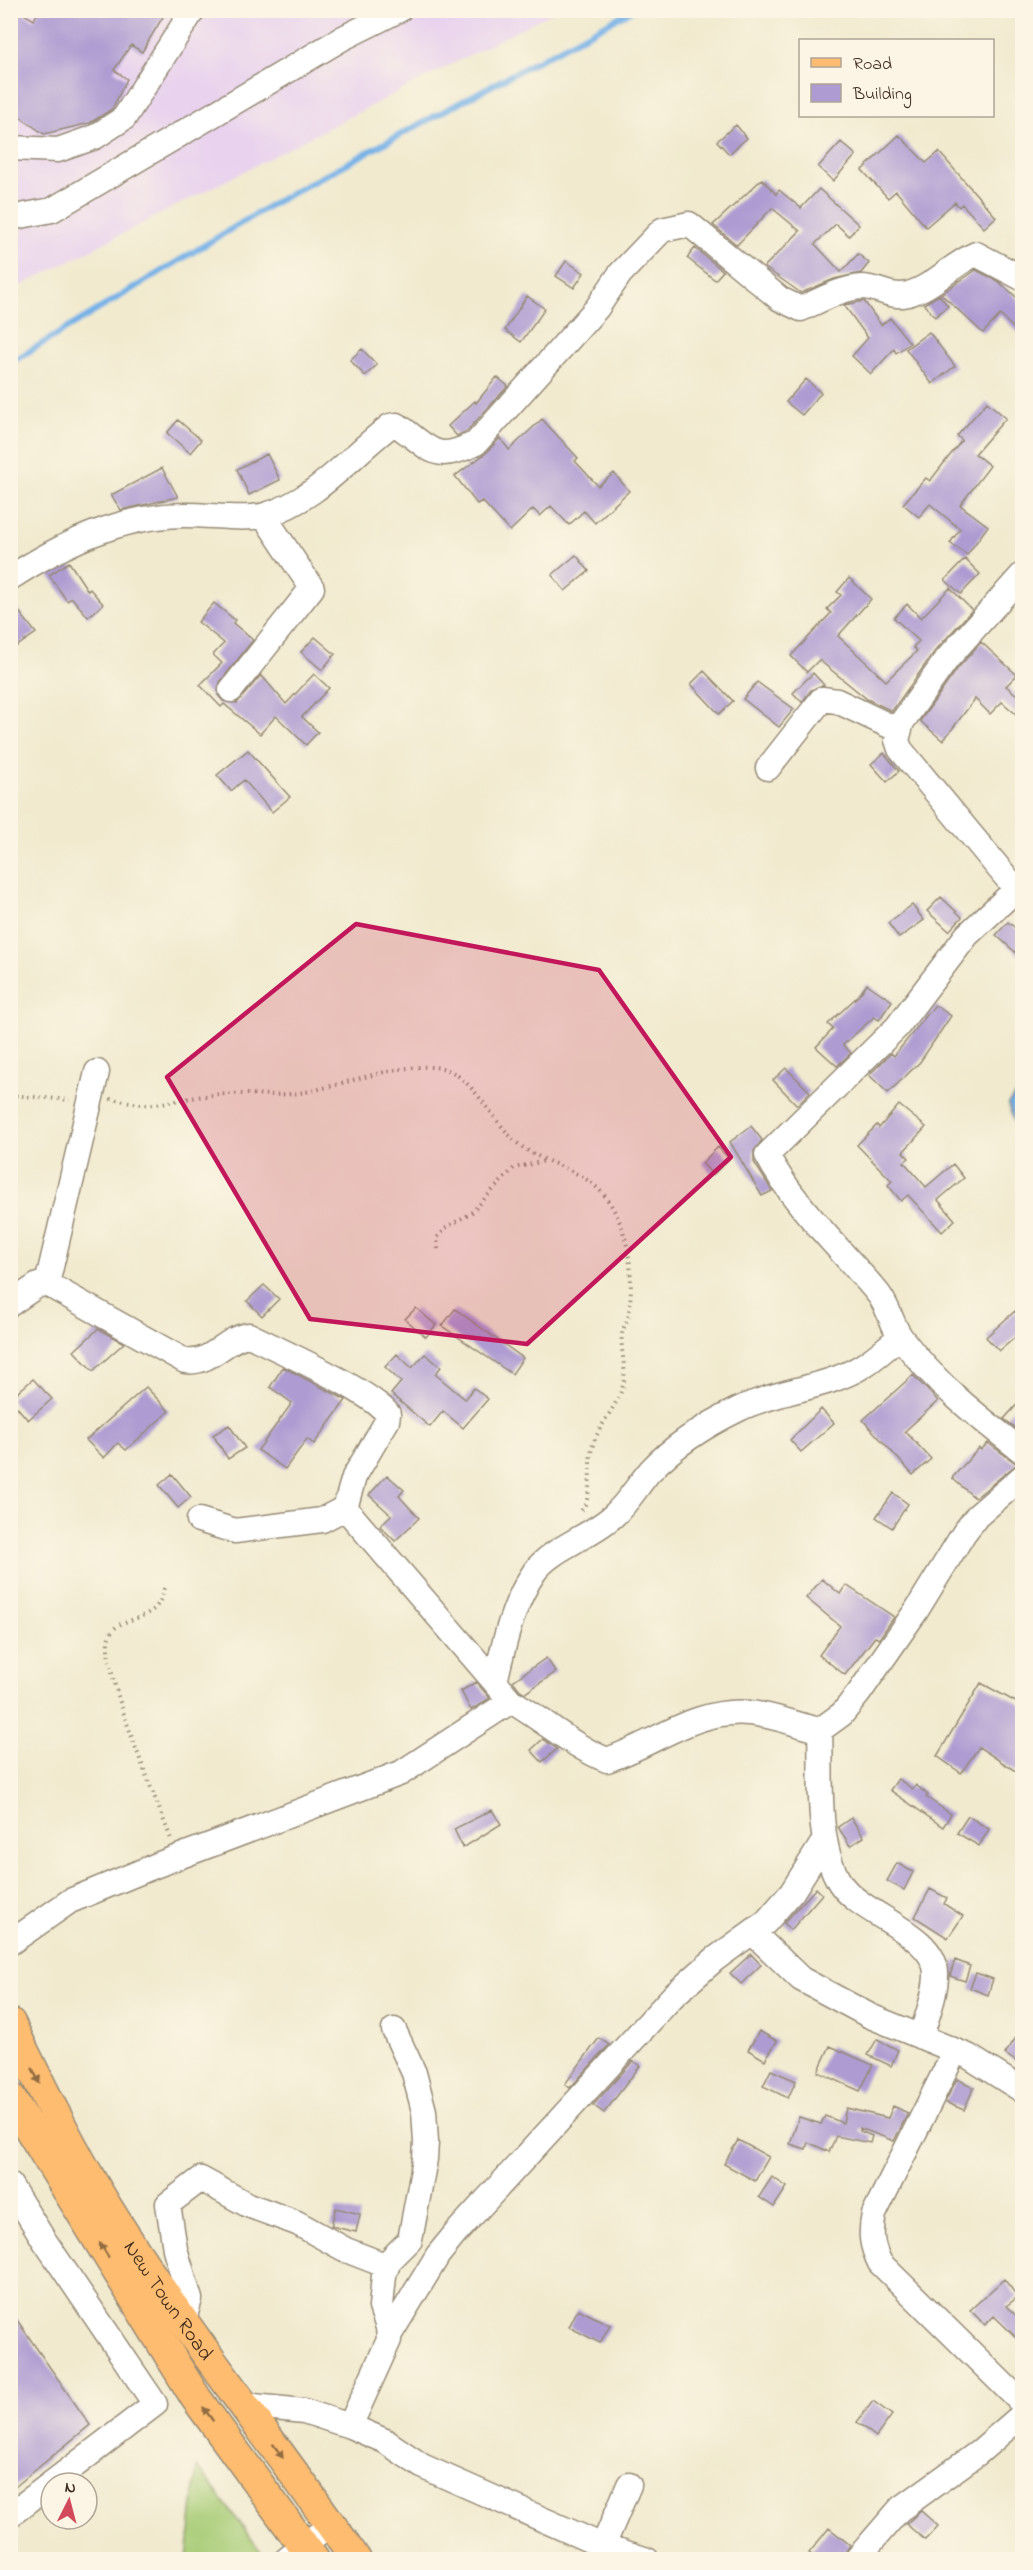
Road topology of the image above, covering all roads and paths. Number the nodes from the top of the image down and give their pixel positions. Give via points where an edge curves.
1 (193, 10) edge
2 (390, 12) edge
3 (10, 148) edge
4 (10, 218) edge
5 (1023, 278) edge
6 (264, 516) junction
7 (1023, 575) edge
8 (10, 578) edge
9 (231, 690) dead end
10 (898, 730) junction
11 (768, 768) dead end
12 (1019, 886) edge
13 (97, 1072) dead end
14 (10, 1095) edge
15 (77, 1099) dead end
16 (106, 1099) dead end
17 (546, 1160) junction
18 (438, 1249) dead end
19 (47, 1284) junction
20 (10, 1305) edge
21 (900, 1337) junction
22 (1023, 1451) edge
23 (1023, 1477) edge
24 (345, 1508) junction
25 (576, 1517) dead end
26 (199, 1520) dead end
27 (164, 1588) dead end
28 (495, 1682) junction
29 (512, 1701) junction
30 (820, 1730) junction
31 (824, 1841) junction
32 (178, 1857) junction
33 (753, 1933) junction
34 (10, 1943) edge
35 (10, 2024) edge
36 (394, 2030) dead end
37 (921, 2037) junction
38 (955, 2052) junction
39 (1023, 2090) edge
40 (10, 2097) edge
41 (10, 2184) edge
42 (387, 2266) junction
43 (184, 2319) junction
44 (390, 2334) junction
45 (1023, 2403) edge
46 (245, 2405) junction
47 (1023, 2415) edge
48 (350, 2426) junction
49 (629, 2485) dead end
50 (10, 2515) edge
51 (331, 2524) junction
52 (603, 2546) junction
53 (302, 2555) edge
54 (349, 2557) edge
55 (647, 2559) edge
56 (856, 2559) edge

1 - 3 street via 124,118 95,137 58,150
2 - 4 street via 52,210
5 - 6 street via 976,254 909,294 897,296 861,287 801,309 780,299 689,224 662,230 476,443 454,454 445,454 432,450 397,425 390,426 319,487
6 - 8 street via 156,516 102,529 46,554
6 - 9 street via 312,588
7 - 10 street via 947,659
10 - 11 street via 837,701 822,699
10 - 12 street via 900,749
12 - 21 street via 967,935 897,1027 767,1155 780,1180 879,1294
13 - 19 street
14 - 15 path
16 - 17 path via 154,1104 197,1095 290,1095 384,1073 440,1067 461,1076 501,1127 530,1154
17 - 18 path via 514,1168 505,1175 471,1213 441,1232 436,1238
17 - 25 path via 580,1175 606,1198 618,1218 632,1281 622,1335 624,1379 593,1444 585,1506
19 - 20 street via 38,1285
19 - 24 street via 185,1361 209,1358 237,1336 249,1335 384,1409 387,1421 354,1477
21 - 22 street via 956,1399
21 - 28 street via 864,1366 763,1398 692,1437 649,1472 612,1517 543,1560 513,1612
23 - 30 street via 977,1516 859,1693 842,1714
24 - 26 street via 322,1520 235,1531
24 - 28 street
27 - 32 path via 151,1613 116,1629 108,1641 114,1682
28 - 29 street
29 - 30 street via 583,1750 607,1760 632,1752 686,1723 725,1713 748,1712
29 - 32 street via 401,1773
30 - 31 street
31 - 33 street via 792,1892
31 - 37 street via 840,1884 872,1913 926,1948 933,1960 936,1975
32 - 34 street via 70,1901
33 - 37 street via 801,1979 870,2016
33 - 44 street via 673,1996 456,2233 438,2255
35 -> 43 main road, New Town Road via 53,2113 106,2205
36 - 42 street via 414,2073 424,2111 426,2142 410,2240
37 - 38 street
38 - 39 street via 990,2068
38 - 45 street via 874,2214 870,2230 872,2247 880,2263
53 -> 40 main road, New Town Road via 196,2398
41 - 50 street via 155,2404
42 - 43 street via 346,2250 297,2223 248,2205 201,2179 168,2204 175,2249 190,2299
42 - 44 street via 381,2307
43 - 46 main road, New Town Road
44 - 48 street
46 - 48 street via 304,2411
46 -> 51 main road, New Town Road
47 - 56 street via 899,2510
48 - 52 street via 385,2441 422,2466
49 - 52 street
51 - 53 street
51 - 54 main road, New Town Road
52 - 55 street

